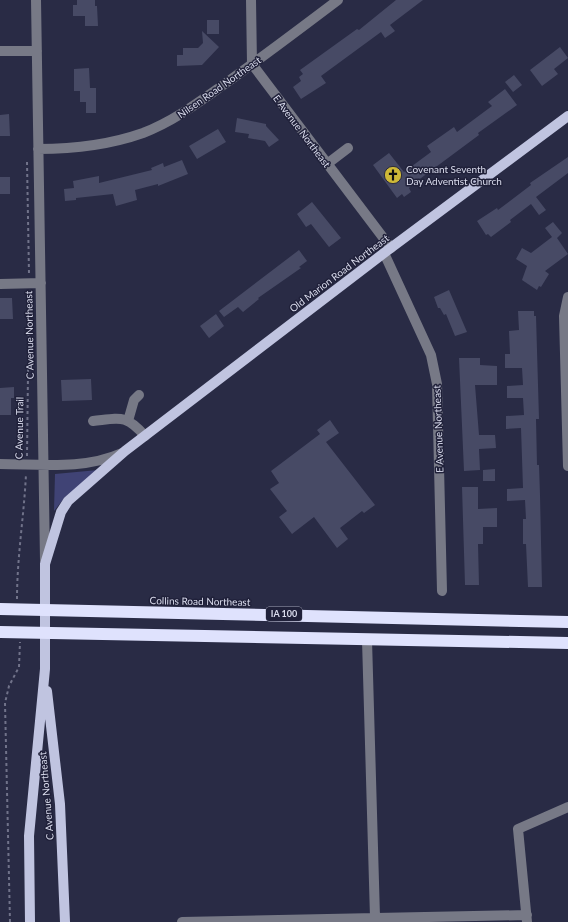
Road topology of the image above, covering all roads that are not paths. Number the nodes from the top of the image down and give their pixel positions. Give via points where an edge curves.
1 (36, 0) edge
2 (251, 0) edge
3 (338, 0) edge
4 (37, 50) junction
5 (0, 51) edge
6 (252, 64) junction
7 (568, 116) edge
8 (348, 148) dead end
9 (38, 149) junction
10 (327, 164) junction
11 (387, 251) junction
12 (0, 284) edge
13 (41, 284) junction
14 (568, 297) edge
15 (139, 395) dead end
16 (93, 421) dead end
17 (128, 421) junction
18 (145, 436) junction
19 (125, 451) junction
20 (0, 464) edge
21 (44, 464) junction
22 (568, 466) edge
23 (45, 564) junction
24 (442, 591) dead end
25 (0, 609) edge
26 (44, 609) junction
27 (568, 622) edge
28 (0, 632) edge
29 (44, 632) junction
30 (367, 640) junction
31 (568, 643) edge
32 (44, 669) junction
33 (568, 807) edge
34 (375, 917) junction
35 (527, 918) edge
36 (30, 922) edge
37 (65, 922) edge
38 (182, 922) edge
39 (219, 922) edge

1 - 4 street, C Avenue Northeast
2 - 6 street
3 - 6 street, Nilsen Road Northeast
4 - 5 street
4 - 9 street, C Avenue Northeast
6 - 9 street, Nilsen Road Northeast via 177,118 142,133 91,146
6 - 10 street, E Avenue Northeast
7 - 11 main road, Old Marion Road Northeast
8 - 10 street
9 - 13 street, C Avenue Northeast
10 - 11 street, E Avenue Northeast
11 - 18 main road, Old Marion Road Northeast
11 - 24 street, E Avenue Northeast via 431,355 437,384
12 - 13 street
13 - 21 street, C Avenue Northeast
14 - 22 street via 564,316
15 - 17 street via 134,400
16 - 17 street via 119,418
17 - 18 street via 133,422
18 - 19 main road, Old Marion Road Northeast
19 - 21 street, Old Marion Road Northeast via 102,461 87,464
19 - 23 main road, Old Marion Road Northeast via 68,501 61,512
20 - 21 street, Old Marion Road Northeast
21 - 23 street, C Avenue Northeast
23 - 26 main road, C Avenue Northeast
25 - 26 highway, Collins Road Northeast / IA 100
26 - 27 highway, Collins Road Northeast / IA 100
26 - 29 main road, C Avenue Northeast
28 - 29 highway
29 - 30 highway
29 - 32 main road, C Avenue Northeast
30 - 31 highway
30 - 34 street
32 - 36 main road, C Avenue Northeast via 29,836
32 - 37 main road, C Avenue Northeast via 60,804
33 - 35 street via 518,829
34 - 35 street
34 - 39 street
38 - 39 street

